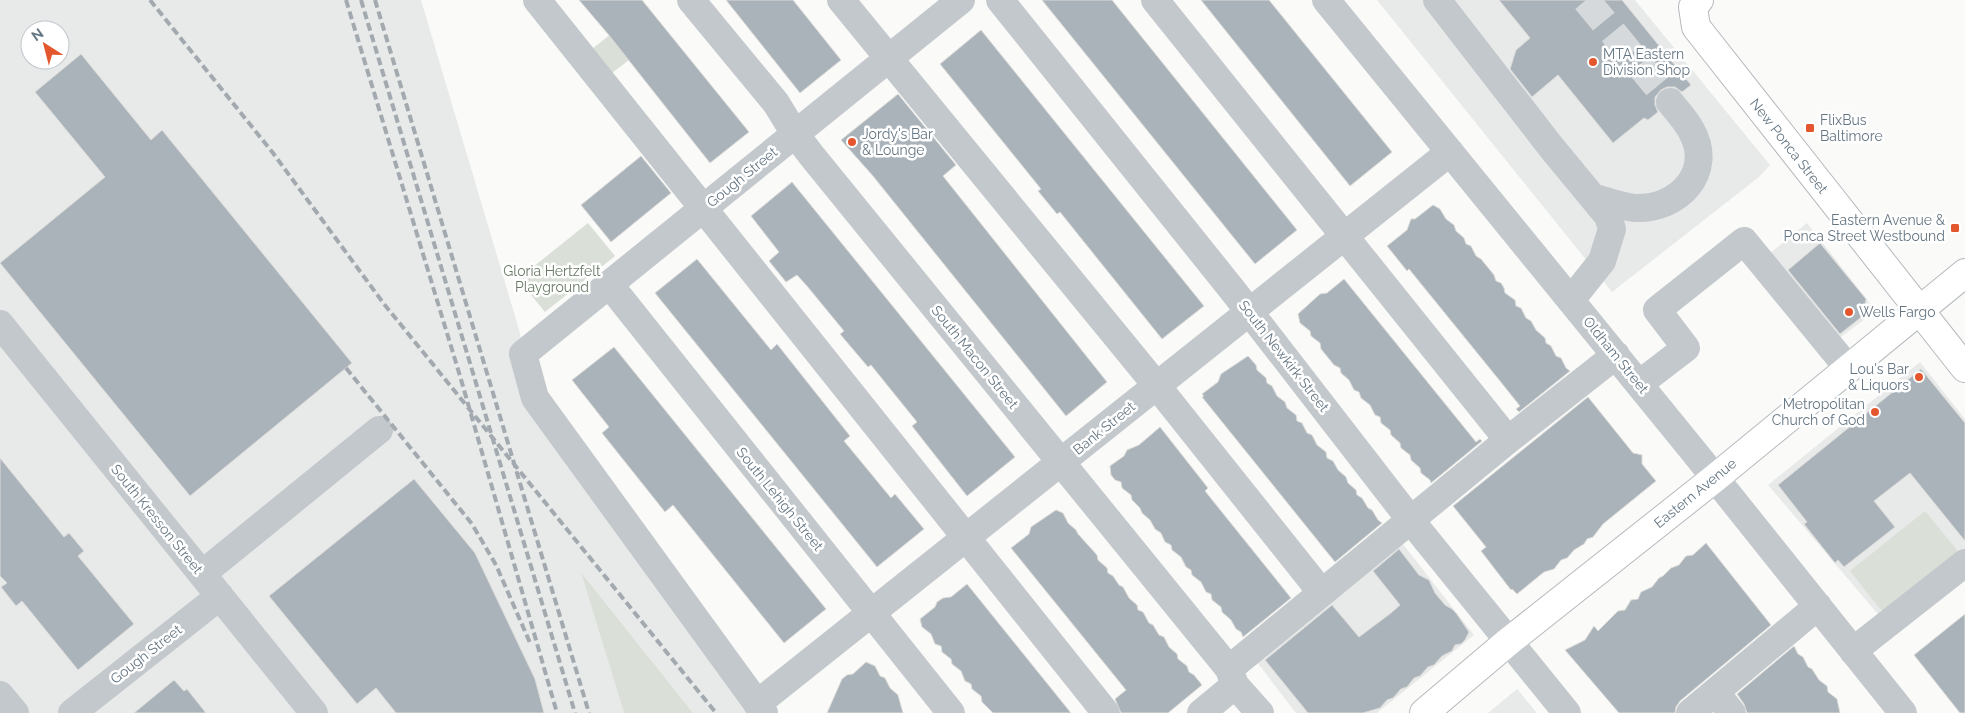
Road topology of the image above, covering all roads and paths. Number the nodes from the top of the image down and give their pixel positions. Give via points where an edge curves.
1 (537, 0) edge
2 (692, 0) edge
3 (841, 0) edge
4 (961, 0) edge
5 (1000, 0) edge
6 (1155, 0) edge
7 (1326, 0) edge
8 (1437, 0) edge
9 (1691, 2) edge
10 (889, 59) junction
11 (1670, 102) tunnel mouth
12 (795, 134) junction
13 (1450, 152) junction
14 (1594, 198) junction
15 (702, 209) junction
16 (1344, 236) junction
17 (1965, 273) edge
18 (609, 284) junction
19 (1571, 300) junction
20 (1918, 311) junction
21 (1250, 312) junction
22 (0, 324) edge
23 (1616, 355) junction
24 (1848, 368) junction
25 (1965, 368) edge
26 (1639, 384) junction
27 (1156, 386) junction
28 (379, 430) dead end
29 (1508, 440) junction
30 (1060, 463) junction
31 (1715, 478) junction
32 (1411, 521) junction
33 (967, 537) junction
34 (1963, 567) edge
35 (202, 574) junction
36 (1322, 593) junction
37 (220, 596) junction
38 (1818, 606) junction
39 (872, 614) junction
40 (1508, 642) junction
41 (1854, 651) junction
42 (1232, 677) junction
43 (0, 695) edge
44 (1724, 703) edge
45 (761, 709) edge
46 (14, 713) edge
47 (72, 713) edge
48 (314, 713) edge
49 (951, 713) edge
50 (1106, 713) edge
51 (1201, 713) edge
52 (1260, 713) edge
53 (1424, 713) edge
54 (1567, 713) edge
55 (1690, 713) edge
56 (1903, 713) edge

1 - 15 street
2 - 12 street, South Macon Street via 779,107
3 - 10 street
4 - 10 street, Gough Street
5 - 21 street, South Newkirk Street
6 - 16 street
7 - 13 street, Oldham Street
8 - 14 street
9 - 20 main road, New Ponca Street via 1696,27
10 - 12 street, Gough Street
10 - 27 street
11 - 14 street via 1692,130 1699,154 1697,172 1683,193 1658,207 1634,208
12 - 15 street, Gough Street
12 - 30 street, South Macon Street
13 - 16 street, Bank Street
13 - 19 street, Oldham Street
14 - 19 street via 1608,216 1611,234 1602,261
15 - 18 street, Gough Street
15 - 33 street
16 - 21 street, Bank Street
16 - 29 street
17 - 20 main road, Eastern Avenue
18 - 39 street, South Lehigh Street
18 - 45 street, Gough Street via 523,354 535,398
19 - 23 street, Oldham Street
20 - 24 main road, Eastern Avenue
20 - 25 main road, New Ponca Street
21 - 27 street, Bank Street
21 - 32 street, South Newkirk Street
22 - 35 street, South Kresson Street
23 - 26 street, Oldham Street
23 - 29 street
24 - 26 street via 1744,241 1657,310 1686,348
24 - 31 main road, Eastern Avenue
26 - 31 street, Oldham Street
27 - 30 street, Bank Street
27 - 36 street
28 - 35 street
29 - 32 street
30 - 33 street, Bank Street
30 - 42 street, South Macon Street
31 - 38 street, Oldham Street
31 - 40 main road, Eastern Avenue
32 - 36 street
32 - 40 street, South Newkirk Street
33 - 39 street, Bank Street
33 - 50 street
34 - 41 street
35 - 37 street, South Kresson Street
36 - 42 street
37 - 47 street, Gough Street
37 - 48 street, South Kresson Street
38 - 41 street, Oldham Street
38 - 44 street
39 - 45 street, Bank Street
39 - 49 street, South Lehigh Street
40 - 53 main road, Eastern Avenue
40 - 54 street, South Newkirk Street
41 - 56 street, Oldham Street
42 - 51 street
42 - 52 street, South Macon Street
43 - 46 street
44 - 55 street

